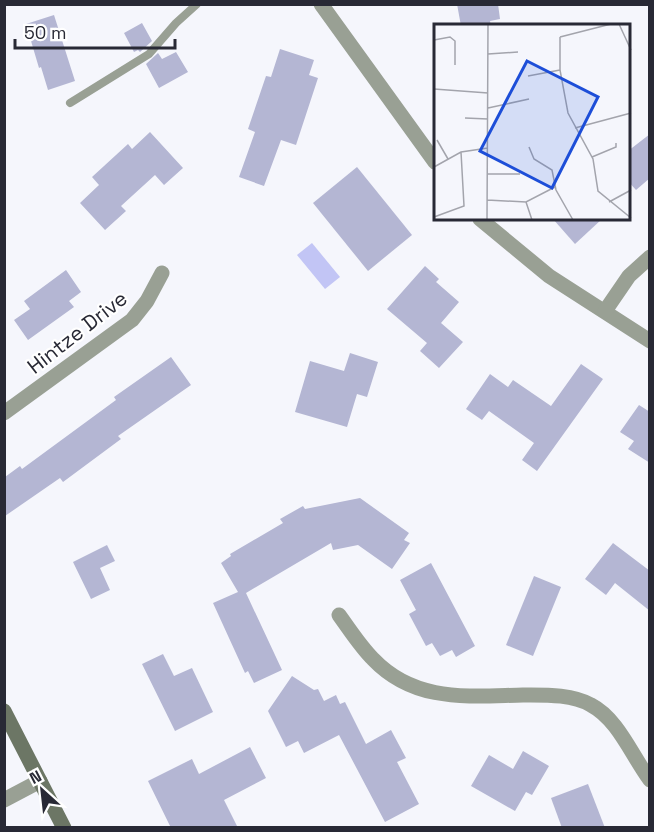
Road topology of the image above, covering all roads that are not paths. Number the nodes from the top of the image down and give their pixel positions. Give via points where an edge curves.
1 (197, 4) edge
2 (321, 4) edge
3 (70, 103) dead end
4 (434, 161) edge
5 (481, 220) edge
6 (650, 256) edge
7 (162, 273) dead end
8 (605, 311) junction
9 (650, 340) edge
10 (4, 413) edge
11 (339, 615) dead end
12 (4, 711) edge
13 (650, 780) edge
14 (40, 781) junction
15 (4, 800) edge
16 (64, 828) edge

1 - 3 lane via 149,54
2 - 4 street
5 - 8 street via 549,276
6 - 8 street via 629,276
7 - 10 street, Hintze Drive via 132,320
8 - 9 street
11 - 13 street via 386,671 418,688 453,696 551,695 591,705 613,725
12 - 14 main road
14 - 15 street
14 - 16 main road

